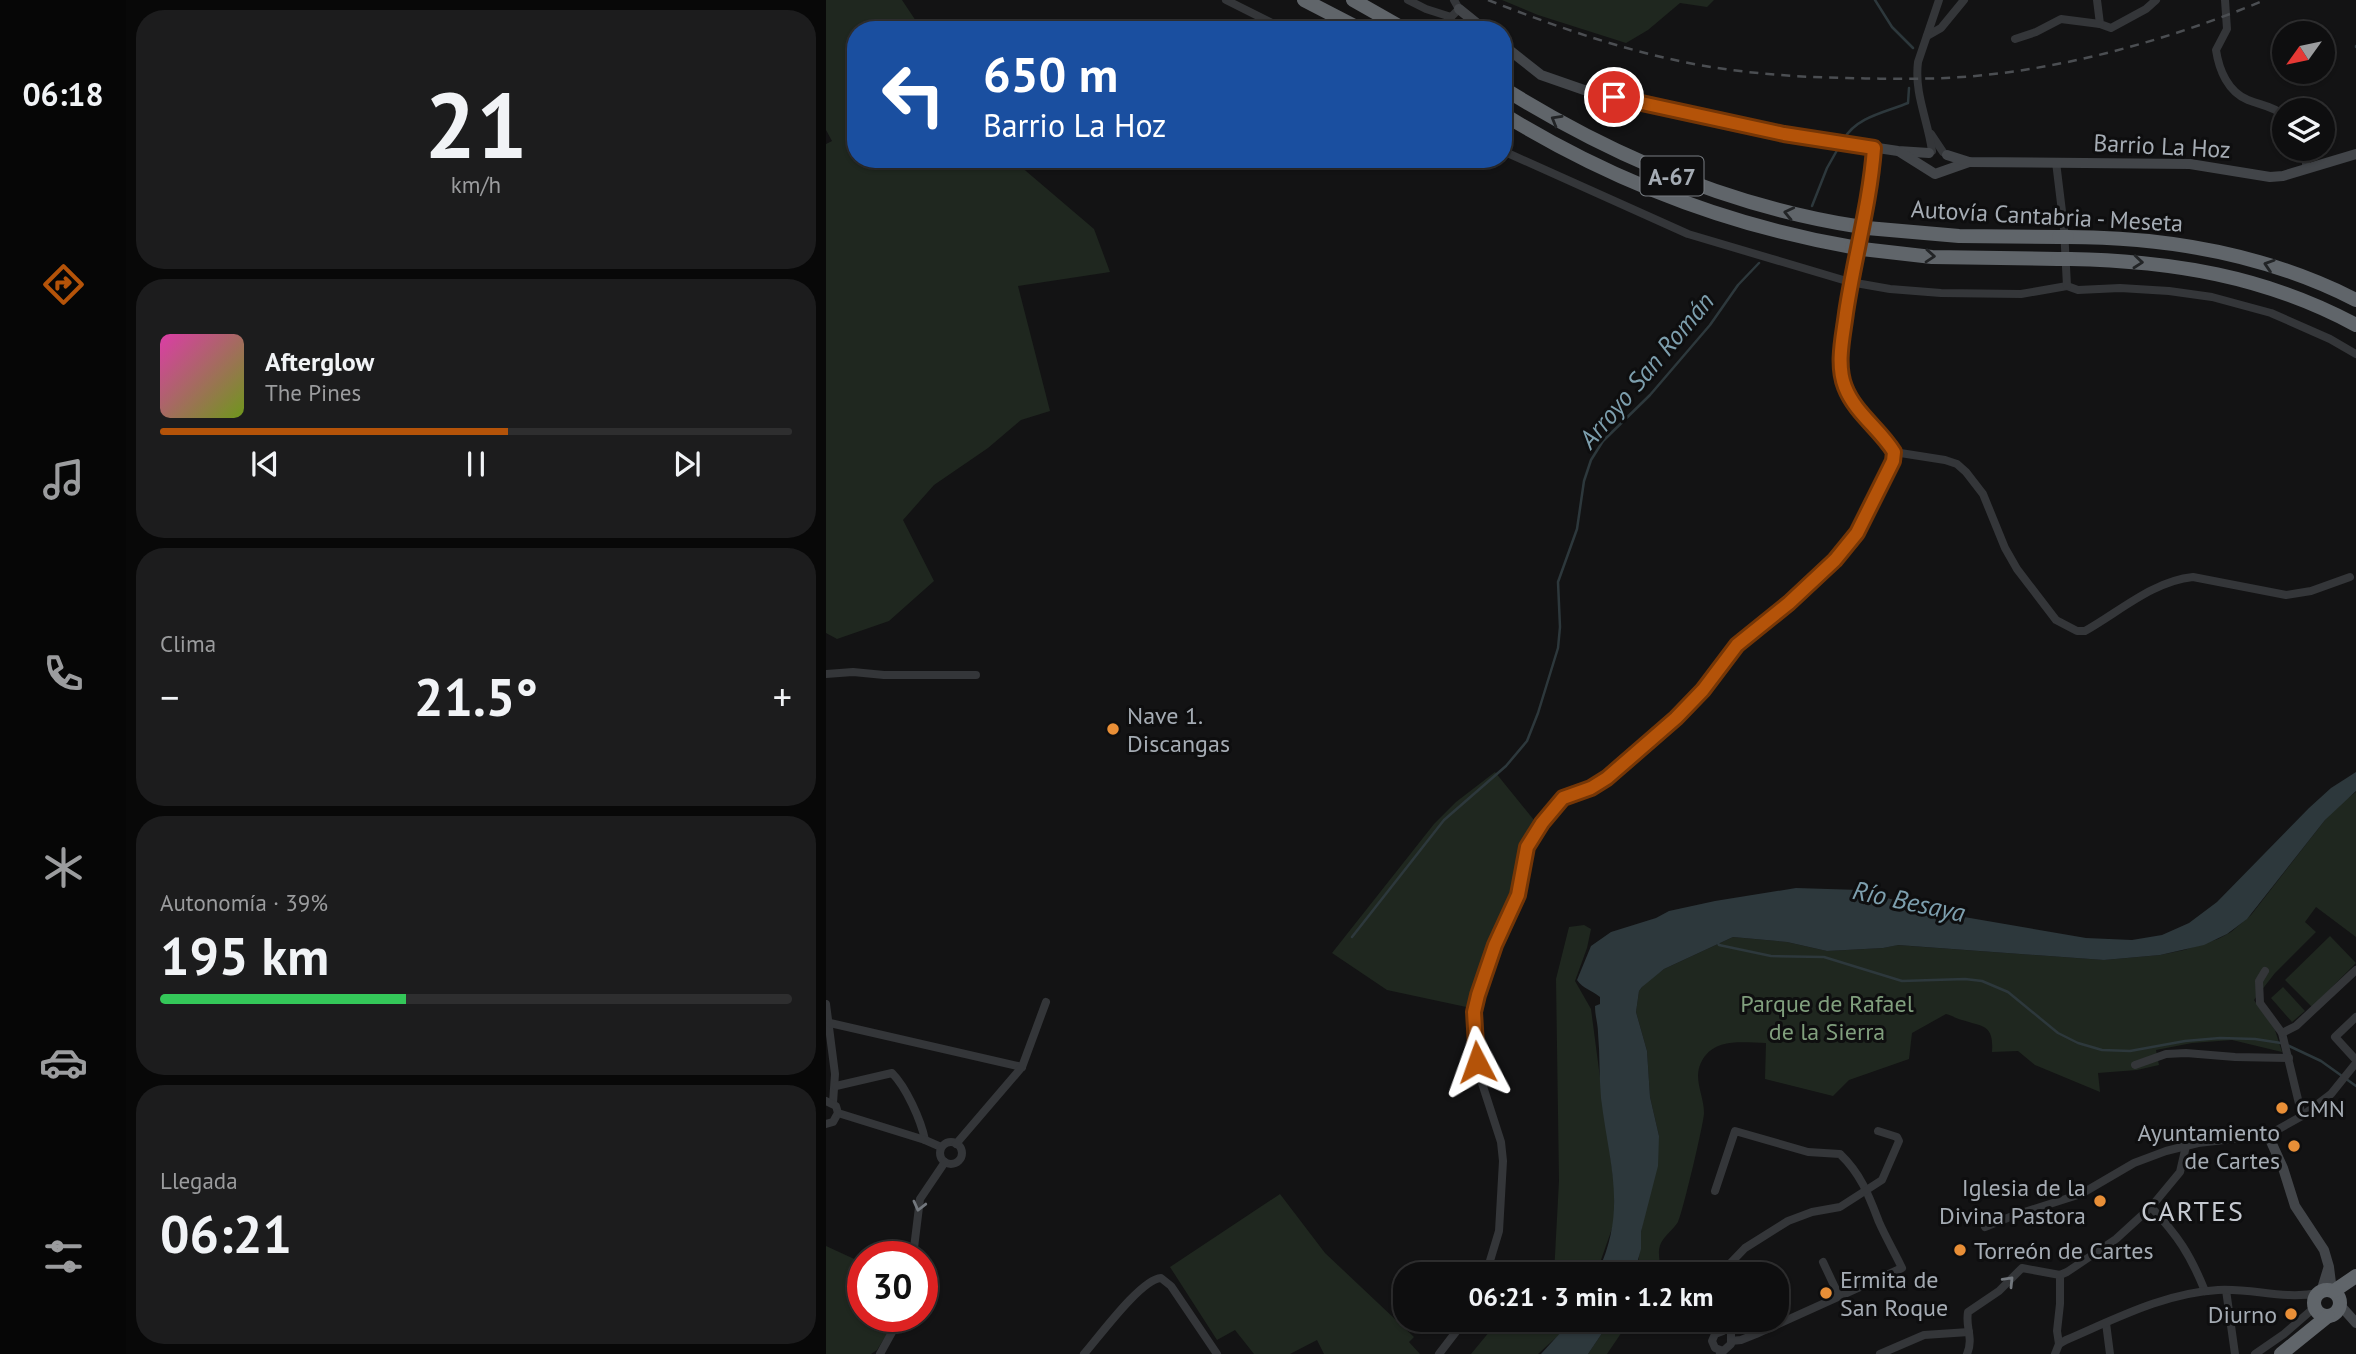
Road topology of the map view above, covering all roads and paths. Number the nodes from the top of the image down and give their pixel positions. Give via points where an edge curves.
1 (1226, 0) edge
2 (1304, 0) edge
3 (1353, 0) edge
4 (1408, 0) edge
5 (1940, 0) edge
6 (1964, 0) edge
7 (2097, 0) edge
8 (2156, 0) edge
9 (2225, 0) edge
10 (1451, 16) edge
11 (1268, 21) edge
12 (1345, 21) edge
13 (1390, 21) edge
14 (2100, 24) junction
15 (1927, 36) junction
16 (2015, 39) dead end
17 (1512, 52) edge
18 (1512, 93) edge
19 (2272, 108) edge
20 (1512, 119) edge
21 (1874, 148) junction
22 (1898, 151) junction
23 (1938, 153) junction
24 (1512, 154) edge
25 (2356, 154) edge
26 (2306, 161) edge
27 (1969, 162) junction
28 (2056, 162) junction
29 (1926, 167) junction
30 (1946, 169) junction
31 (2306, 169) junction
32 (1850, 282) junction
33 (2067, 286) junction
34 (2356, 300) edge
35 (2356, 325) edge
36 (2356, 354) edge
37 (1894, 452) junction
38 (2350, 577) dead end
39 (826, 674) edge
40 (976, 675) dead end
41 (2356, 970) edge
42 (2265, 971) dead end
43 (1046, 1002) dead end
44 (826, 1004) edge
45 (2356, 1017) edge
46 (830, 1023) junction
47 (2283, 1035) junction
48 (2288, 1054) junction
49 (2356, 1061) edge
50 (2135, 1065) dead end
51 (1022, 1067) junction
52 (835, 1086) junction
53 (829, 1102) edge
54 (838, 1113) junction
55 (2302, 1116) junction
56 (826, 1127) edge
57 (1878, 1131) dead end
58 (2268, 1135) junction
59 (925, 1140) junction
60 (956, 1144) junction
61 (2186, 1146) junction
62 (941, 1147) junction
63 (945, 1162) junction
64 (1867, 1189) junction
65 (1715, 1191) dead end
66 (2151, 1207) junction
67 (1985, 1227) dead end
68 (915, 1241) edge
69 (1489, 1262) edge
70 (1732, 1262) edge
71 (1823, 1262) dead end
72 (2060, 1275) junction
73 (2356, 1278) edge
74 (2226, 1290) junction
75 (2205, 1291) junction
76 (1839, 1296) junction
77 (2331, 1305) edge
78 (2106, 1323) junction
79 (892, 1332) edge
80 (1456, 1332) edge
81 (1969, 1332) junction
82 (1726, 1343) edge
83 (2059, 1344) junction
84 (1711, 1350) edge
85 (2261, 1353) edge
86 (880, 1354) edge
87 (1084, 1354) edge
88 (1217, 1354) edge
89 (1439, 1354) edge
90 (1736, 1354) edge
91 (1880, 1354) edge
92 (1967, 1354) edge
93 (2055, 1354) edge
94 (2110, 1354) edge
95 (2235, 1354) edge
96 (2281, 1354) edge

1 - 11 street
2 - 12 highway
3 - 13 highway
4 - 10 street
5 - 15 street
6 - 15 street via 1941,28
7 - 14 street
8 - 14 street via 2116,27
9 - 19 street via 2227,29 2216,50 2226,80 2240,96
14 - 16 street via 2061,19
15 - 23 street via 1918,62 1917,92
17 - 21 street, Barrio La Hoz via 1541,75 1587,91 1751,128
34 -> 18 highway, Autovía Cantabria - Meseta / A-67 via 2288,271 2228,253 2145,240 1959,236 1861,227 1770,208 1670,175 1593,140
20 -> 35 highway, Autovía Cantabria - Meseta / A-67 via 1587,162 1675,201 1758,228 1857,248 1951,258 2163,264 2219,274 2292,296
21 - 22 street, Barrio La Hoz
21 - 32 street
22 - 23 street, Barrio La Hoz
22 - 29 street
23 - 27 street, Barrio La Hoz
23 - 29 street via 1925,159
23 - 30 street via 1949,161
24 - 32 street via 1688,234
25 - 31 street, Barrio La Hoz
26 - 31 street
27 - 28 street, Barrio La Hoz
27 - 30 street, Barrio La Hoz
28 - 31 street, Barrio La Hoz via 2190,164 2270,177
28 - 33 street
29 - 30 street via 1936,174
32 - 33 street via 1985,295
32 - 37 street via 1840,371 1855,404
33 - 36 street via 2078,290 2169,290 2212,298 2271,313
37 - 38 street via 1945,460 1966,472 1983,494 2017,569 2056,620 2077,631 2085,631 2183,578 2286,594 2311,591
37 - 69 street via 1888,474 1857,533 1835,560 1737,645 1676,718 1607,778 1563,798 1527,847 1518,895 1495,945 1474,1012 1480,1082 1502,1152 1500,1225
39 - 40 street
41 - 47 street
42 - 47 street via 2259,981 2260,1003
43 - 51 street
44 - 46 street
45 - 49 street via 2335,1037
46 - 51 street
46 - 52 street
47 - 48 street
48 - 50 street via 2166,1054
48 - 55 street
49 - 55 street via 2338,1088
51 - 60 street
52 - 53 street
52 - 59 street via 892,1073 922,1125
53 - 54 street
54 - 56 street
54 - 59 street
55 - 58 street
57 - 64 street via 1899,1141 1882,1180
58 - 61 street
58 - 77 street via 2295,1206 2325,1250
59 - 62 street
60 - 62 street
60 - 63 street via 961,1157
61 - 66 street via 2180,1172
61 - 67 street via 2134,1163 2081,1194
62 - 63 street
63 -> 68 street via 920,1199
64 - 65 street via 1840,1154 1808,1152 1735,1130
64 - 70 street via 1839,1207 1788,1221
64 - 76 street via 1902,1268
66 - 72 street via 2091,1258
66 - 75 street via 2185,1248
71 - 76 street
81 -> 72 street via 1970,1310 2022,1268
72 - 83 street
73 - 77 highway
74 - 75 street
74 - 77 street
74 - 95 street
75 - 78 street via 2160,1301
76 - 82 street
77 - 85 street
77 - 96 highway
78 - 83 street
78 - 94 street
79 - 86 street
80 - 89 street
81 - 91 street via 1924,1335
81 - 92 street
82 - 84 street
82 - 84 street via 1714,1335
82 - 90 street
83 - 93 street
87 - 88 street via 1140,1290 1161,1278

